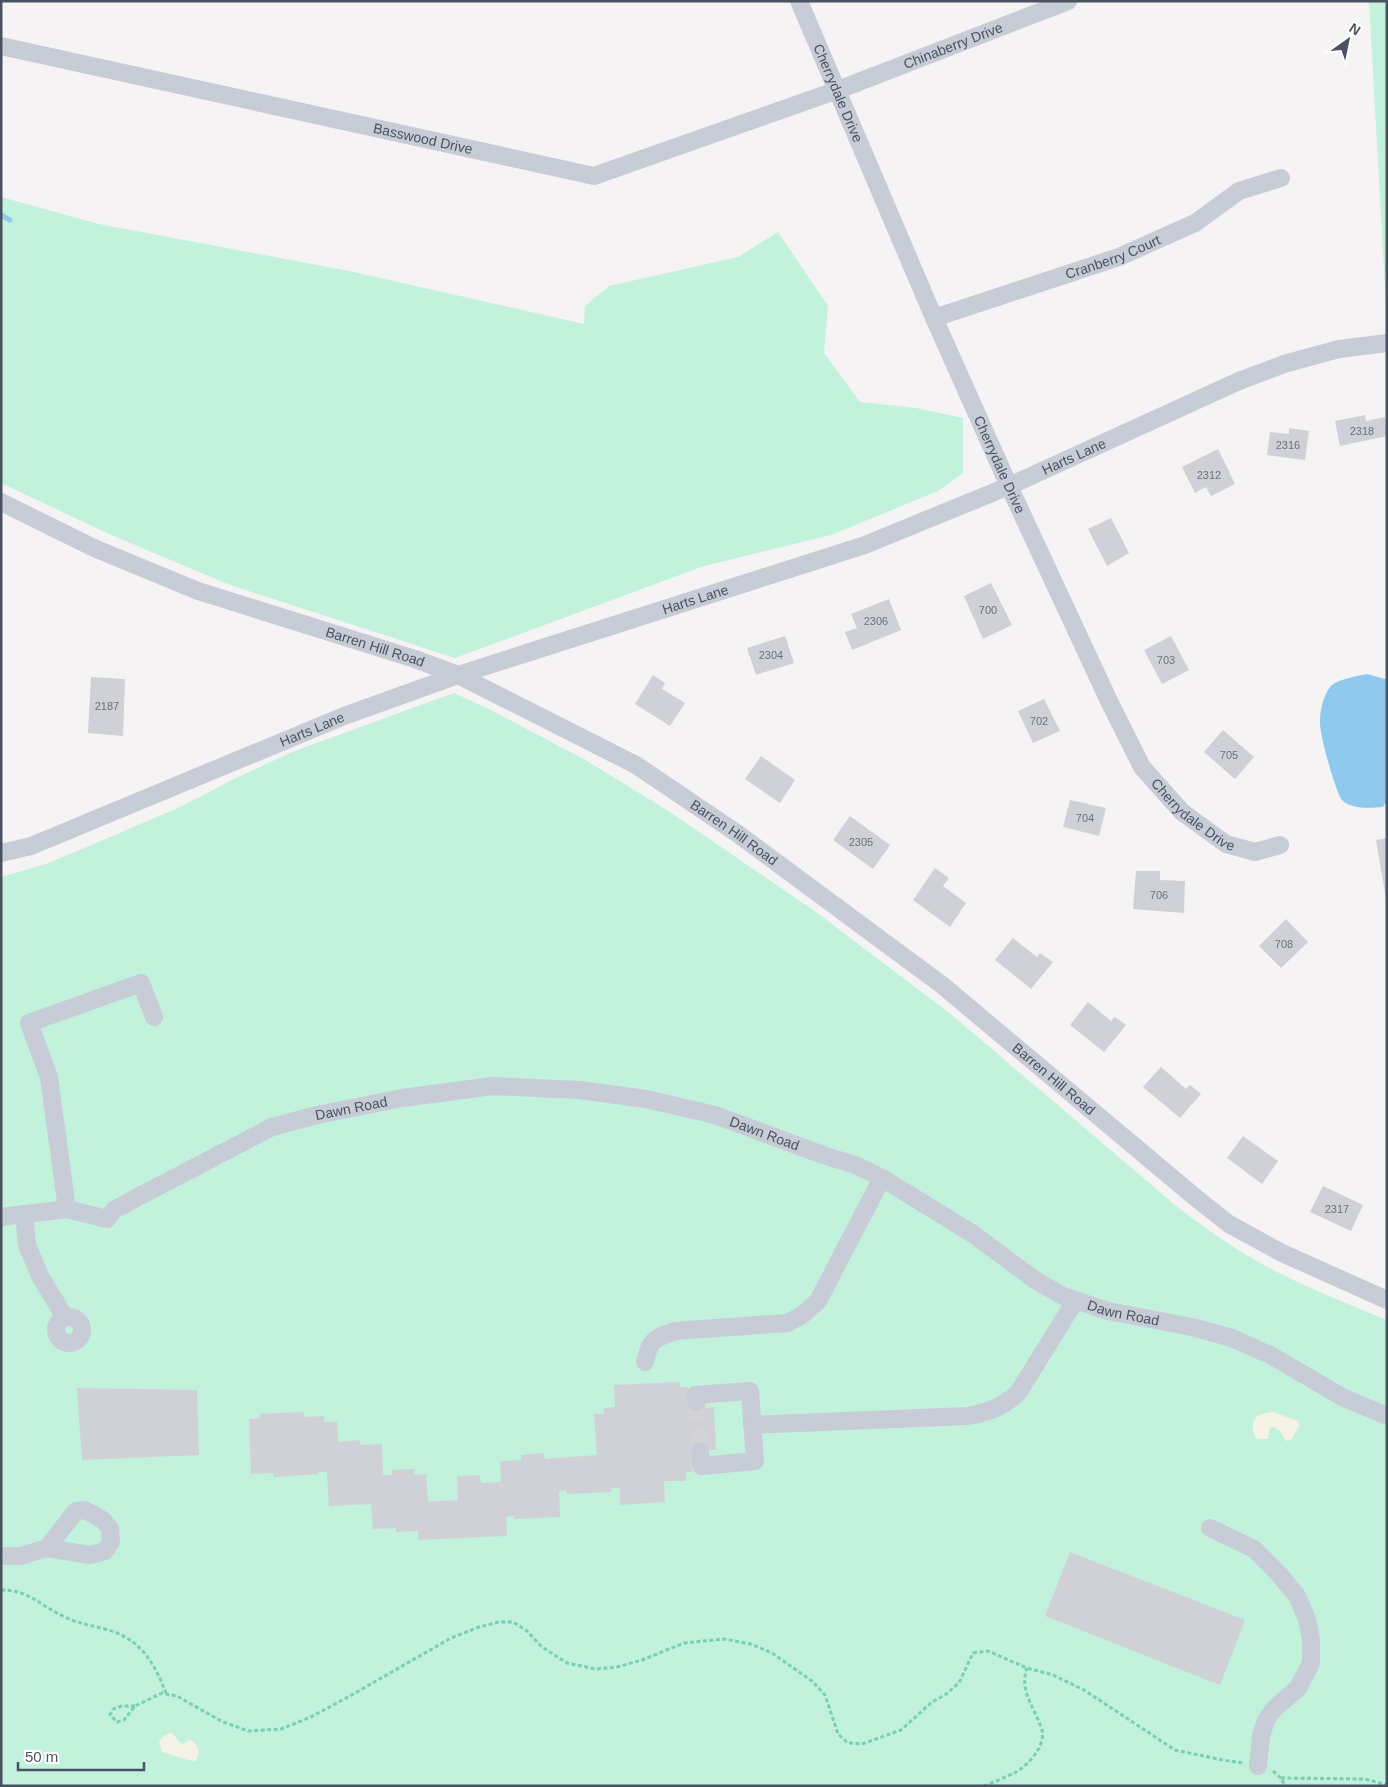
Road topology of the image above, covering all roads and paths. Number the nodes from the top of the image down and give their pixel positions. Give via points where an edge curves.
1 (799, 1) edge
2 (1068, 1) edge
3 (1, 46) edge
4 (838, 90) junction
5 (1281, 178) dead end
6 (934, 318) junction
7 (1387, 343) edge
8 (1009, 486) junction
9 (1, 502) edge
10 (458, 675) junction
11 (1280, 845) dead end
12 (1, 853) edge
13 (154, 1017) dead end
14 (882, 1178) junction
15 (67, 1209) junction
16 (24, 1214) junction
17 (1, 1217) edge
18 (1387, 1300) edge
19 (1075, 1301) junction
20 (65, 1317) dead end
21 (646, 1362) dead end
22 (696, 1402) dead end
23 (1387, 1416) edge
24 (752, 1425) junction
25 (700, 1451) tunnel mouth
26 (1210, 1528) dead end
27 (47, 1548) dead end
28 (1, 1556) edge
29 (1, 1590) edge
30 (1027, 1668) junction
31 (167, 1694) junction
32 (135, 1706) junction
33 (1258, 1766) junction
34 (1281, 1778) junction
35 (1387, 1784) edge
36 (984, 1786) edge
37 (1285, 1786) edge

1 - 4 street, Cherrydale Drive
2 - 4 street, Chinaberry Drive
3 - 4 street, Basswood Drive via 594,176
4 - 6 street, Cherrydale Drive
5 - 6 street, Cranberry Court via 1239,191 1196,223 1119,257
6 - 8 street, Cherrydale Drive
7 - 8 street, Harts Lane via 1339,349 1239,381
8 - 10 street, Harts Lane via 865,545
8 - 11 street, Cherrydale Drive via 1142,767 1182,812 1226,844 1255,852
9 - 10 street, Barren Hill Road via 94,548 198,591
10 - 12 street, Harts Lane via 344,716 31,846
10 - 18 street, Barren Hill Road via 636,765 738,834 942,985 1229,1224 1282,1253
13 - 15 street via 141,983 29,1023 50,1077
14 - 15 street, Dawn Road via 858,1166 715,1115 646,1099 579,1090 493,1086 402,1098 272,1127 114,1210 107,1219
14 - 19 street, Dawn Road via 973,1234 1050,1289
14 - 21 street via 818,1300 802,1316 787,1323 675,1331 658,1337 649,1346
15 - 16 street
16 - 17 street
16 - 20 street via 27,1245 41,1278
19 - 23 street, Dawn Road via 1232,1338 1272,1356 1344,1398
19 - 24 street via 1018,1393 1005,1404 983,1413
22 - 24 street via 695,1395 750,1390
24 - 25 street via 755,1462 702,1466
26 - 33 street via 1254,1549 1297,1596 1308,1619 1311,1663 1298,1688 1266,1720
27 - 28 street via 21,1556
29 - 31 path via 26,1594 61,1616 130,1639 146,1654
30 - 31 path via 1003,1656 973,1653 960,1684 932,1702 900,1730 862,1744 848,1743 838,1734 825,1696 812,1681 772,1653 751,1644 724,1640 684,1643 642,1660 596,1670 567,1663 513,1622 498,1622 451,1638 343,1701 281,1729 248,1731
30 - 33 path via 1053,1675 1084,1690 1175,1750
30 - 36 path via 1024,1677 1026,1695 1042,1729 1041,1743 1034,1756 1018,1771
31 - 32 path via 162,1692
32 - 32 path via 124,1720 117,1722 110,1715 113,1709
33 - 34 path via 1271,1769
34 - 35 path via 1364,1779
34 - 37 path

